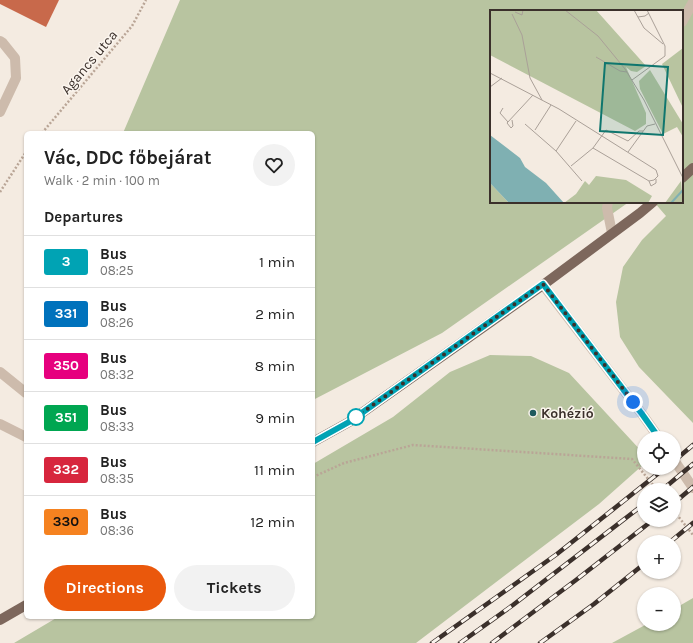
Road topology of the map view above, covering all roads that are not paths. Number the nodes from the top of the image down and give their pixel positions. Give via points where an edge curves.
1 (693, 2) edge
2 (683, 20) edge
3 (0, 42) edge
4 (0, 112) edge
5 (693, 168) edge
6 (683, 177) edge
7 (608, 203) edge
8 (652, 203) edge
9 (612, 233) junction
10 (543, 284) junction
11 (0, 372) edge
12 (24, 391) edge
13 (0, 424) edge
14 (654, 431) edge
15 (24, 436) edge
16 (315, 441) edge
17 (681, 470) edge
18 (693, 488) edge
19 (24, 606) edge
20 (0, 620) edge

1 - 2 street
3 - 4 street via 15,58 16,78
5 - 6 main road
7 - 9 street
8 - 9 main road
9 - 10 main road
10 - 14 street
10 - 16 main road via 349,422
11 - 12 street
13 - 15 street
17 - 18 street
19 - 20 main road

